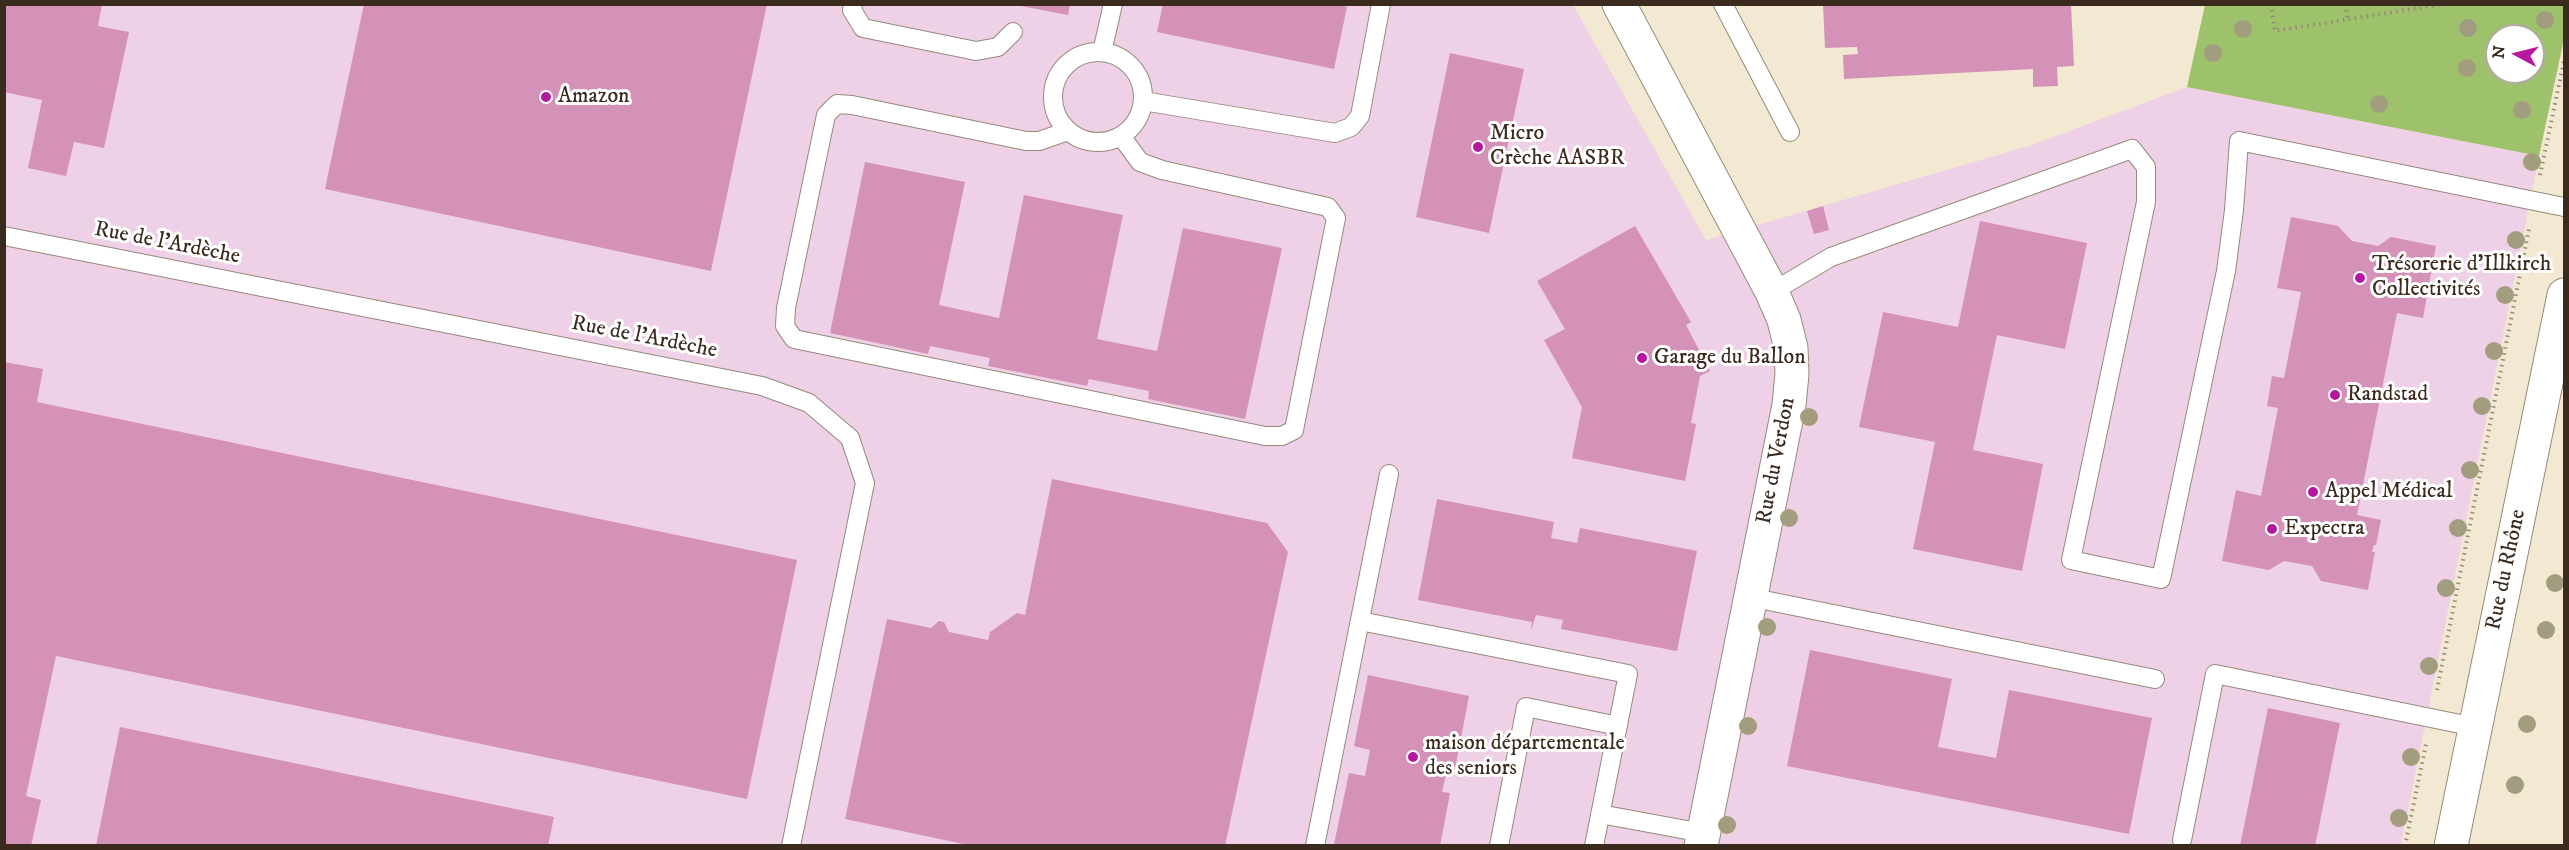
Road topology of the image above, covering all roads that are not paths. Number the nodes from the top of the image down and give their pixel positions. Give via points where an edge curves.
1 (853, 4) edge
2 (1113, 4) edge
3 (1381, 4) edge
4 (1619, 4) edge
5 (1723, 4) edge
6 (1013, 32) dead end
7 (1102, 52) junction
8 (1143, 101) junction
9 (1068, 131) junction
10 (1790, 132) dead end
11 (1121, 136) junction
12 (2565, 207) edge
13 (4, 236) edge
14 (1772, 292) junction
15 (2565, 295) edge
16 (1389, 474) dead end
17 (1749, 597) junction
18 (1360, 621) junction
19 (2155, 679) dead end
20 (1618, 726) junction
21 (2475, 727) junction
22 (1600, 814) junction
23 (1702, 839) edge
24 (2182, 840) dead end
25 (791, 846) edge
26 (1315, 846) edge
27 (1499, 846) edge
28 (1594, 846) edge
29 (2451, 846) edge

1 - 6 lane via 852,10 862,28 976,51 998,47
2 - 7 lane
3 - 8 lane via 1360,116 1351,128 1335,133
4 - 14 street, Rue du Verdon
5 - 10 lane
7 - 8 lane via 1120,57 1135,70
7 - 9 lane via 1084,53 1067,63 1056,79 1052,97 1056,116
8 - 11 lane via 1135,123
9 - 11 lane via 1084,140 1103,142
9 - 11 lane via 1039,141 1026,141 837,104 826,115 786,308 785,326 794,339 1265,436 1282,436 1294,430 1336,218 1328,207 1140,162
12 - 14 lane via 2239,141 2226,271 2161,579 2071,560 2146,202 2146,168 2132,149 1831,258
13 - 25 lane, Rue de l'Ardèche via 762,386 809,403 849,438 866,483
14 - 17 street, Rue du Verdon via 1787,330 1792,374
15 - 21 street, Rue du Rhône
16 - 18 lane
17 - 19 lane
17 - 23 street, Rue du Verdon
18 - 20 lane via 1628,674
18 - 26 lane
20 - 22 lane
20 - 27 lane via 1526,707
21 - 24 lane via 2215,674
21 - 29 street, Rue du Rhône
22 - 23 lane
22 - 28 lane

